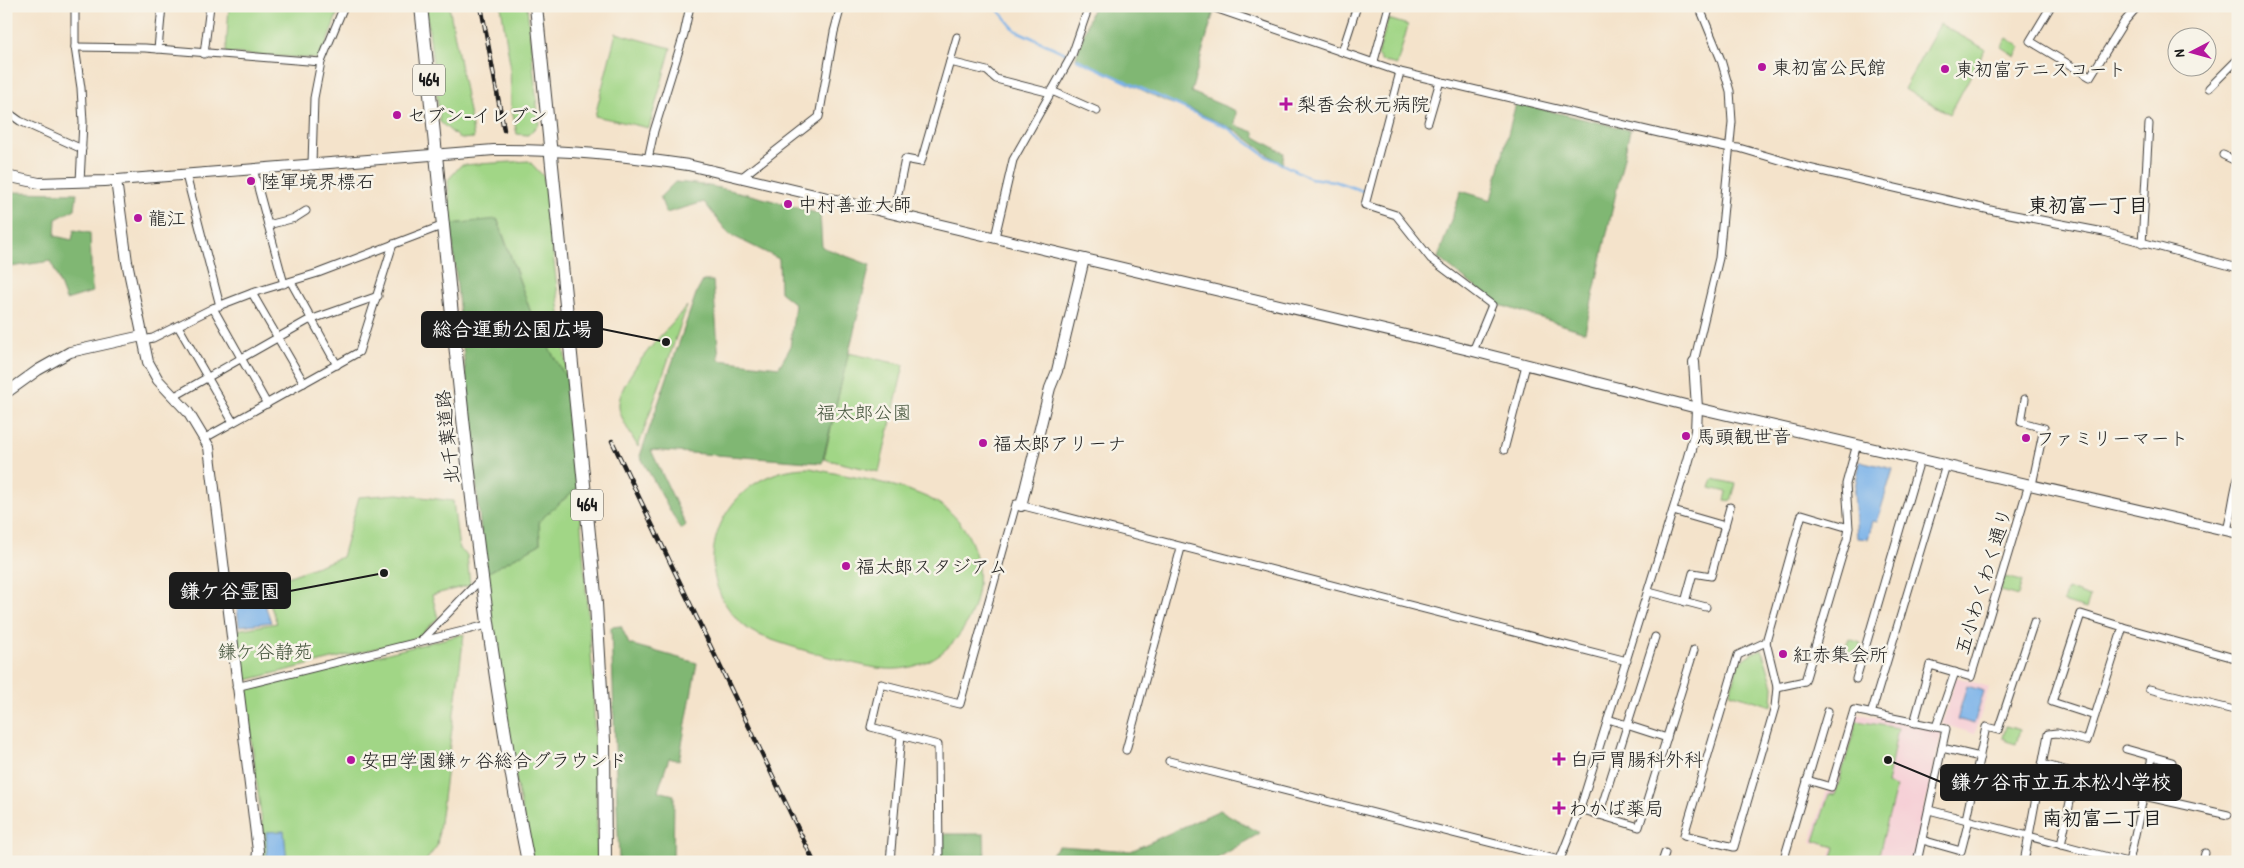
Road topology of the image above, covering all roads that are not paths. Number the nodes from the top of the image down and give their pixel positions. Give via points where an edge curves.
1 (76, 6) edge
2 (162, 6) edge
3 (210, 6) edge
4 (344, 6) edge
5 (421, 6) edge
6 (536, 6) edge
7 (690, 6) edge
8 (841, 6) edge
9 (1089, 6) edge
10 (1209, 6) edge
11 (1357, 6) edge
12 (1389, 6) edge
13 (1699, 6) edge
14 (2051, 6) edge
15 (2138, 6) edge
16 (1219, 8) edge
17 (957, 37) dead end
18 (74, 47) junction
19 (158, 49) junction
20 (1342, 52) junction
21 (204, 54) junction
22 (2238, 59) edge
23 (1374, 61) junction
24 (321, 62) junction
25 (950, 62) junction
26 (1400, 72) junction
27 (1440, 81) junction
28 (2209, 88) dead end
29 (1051, 92) junction
30 (1097, 111) dead end
31 (6, 112) edge
32 (1428, 122) dead end
33 (2150, 124) dead end
34 (1732, 148) junction
35 (82, 149) junction
36 (551, 150) junction
37 (437, 154) junction
38 (2223, 155) dead end
39 (648, 159) junction
40 (2238, 162) edge
41 (312, 164) junction
42 (253, 169) junction
43 (186, 175) junction
44 (6, 176) edge
45 (742, 177) junction
46 (116, 180) junction
47 (80, 182) junction
48 (306, 211) dead end
49 (894, 213) junction
50 (268, 225) junction
51 (444, 225) junction
52 (995, 237) junction
53 (393, 244) junction
54 (2142, 244) junction
55 (1084, 259) junction
56 (2238, 260) edge
57 (2237, 268) edge
58 (288, 283) junction
59 (252, 293) junction
60 (378, 296) junction
61 (216, 307) junction
62 (312, 320) junction
63 (178, 326) junction
64 (143, 338) junction
65 (278, 338) junction
66 (1473, 351) junction
67 (242, 358) junction
68 (1694, 362) joint
69 (337, 365) junction
70 (1526, 365) junction
71 (207, 378) junction
72 (304, 383) junction
73 (6, 393) edge
74 (175, 396) junction
75 (2025, 399) dead end
76 (267, 404) junction
77 (1697, 408) junction
78 (233, 422) junction
79 (205, 438) junction
80 (1857, 444) junction
81 (1504, 450) dead end
82 (1920, 460) junction
83 (1946, 466) junction
84 (1685, 470) joint
85 (2238, 478) edge
86 (2030, 484) junction
87 (1021, 506) junction
88 (1730, 506) dead end
89 (1673, 511) junction
90 (1725, 526) junction
91 (1849, 528) junction
92 (2227, 530) junction
93 (2238, 533) edge
94 (1181, 548) junction
95 (481, 579) junction
96 (1649, 592) junction
97 (1685, 602) junction
98 (1706, 607) dead end
99 (2034, 622) dead end
100 (487, 624) junction
101 (2123, 627) junction
102 (1655, 637) dead end
103 (422, 640) junction
104 (1766, 642) junction
105 (1694, 650) dead end
106 (2238, 660) edge
107 (1626, 661) junction
108 (1955, 672) junction
109 (1856, 679) dead end
110 (236, 687) junction
111 (1777, 687) junction
112 (2148, 689) dead end
113 (1828, 711) dead end
114 (2238, 711) edge
115 (1871, 714) junction
116 (2095, 716) junction
117 (1608, 719) junction
118 (1914, 723) junction
119 (1628, 726) junction
120 (1936, 727) junction
121 (901, 735) junction
122 (1666, 738) junction
123 (1942, 748) junction
124 (2126, 749) dead end
125 (1126, 750) dead end
126 (2152, 756) junction
127 (1980, 757) junction
128 (1169, 761) dead end
129 (2172, 762) dead end
130 (2042, 764) junction
131 (1807, 780) junction
132 (2144, 796) junction
133 (1580, 809) junction
134 (1929, 810) junction
135 (1599, 815) junction
136 (2228, 815) dead end
137 (1966, 820) junction
138 (2029, 836) junction
139 (1922, 840) junction
140 (2061, 845) junction
141 (1665, 853) dead end
142 (2205, 853) dead end
143 (1559, 861) edge
144 (257, 862) edge
145 (528, 862) edge
146 (605, 862) edge
147 (890, 862) edge
148 (939, 862) edge
149 (1662, 862) edge
150 (1783, 862) edge
151 (1917, 862) edge
152 (2024, 862) edge
153 (2128, 862) edge
154 (2203, 862) edge

1 - 18 street
2 - 19 street
3 - 21 street
4 - 24 street
5 - 37 highway, 北千葉道路 / 464
6 - 36 highway, 464
7 - 39 street
8 - 45 street via 819,117
9 - 29 street via 1072,55
10 - 16 street
11 - 20 street
12 - 23 street
13 - 34 street via 1730,91
14 - 15 street via 2030,40 2090,77 2124,22
16 - 20 street
17 - 25 street
18 - 19 street
18 - 35 street via 81,88
19 - 21 street
20 - 23 street
21 - 24 street
22 - 28 street
23 - 26 street
24 - 41 street via 314,98
25 - 29 street via 987,71 996,79
25 - 49 street via 921,162 905,159
26 - 27 street
26 - 66 street via 1365,205 1396,215 1431,259 1492,305
27 - 32 street
27 - 34 street
29 - 30 street
29 - 52 street via 1014,160
31 - 35 street
33 - 54 street
34 - 54 street via 1998,212 2104,232
34 - 68 street via 1719,258
35 - 47 street
36 - 37 street
36 - 39 street
36 - 146 highway, 464 via 596,604 604,741
37 - 41 street
37 - 51 highway, 北千葉道路 / 464
38 - 40 street
39 - 45 street
41 - 42 street
42 - 43 street
42 - 50 street
43 - 46 street
43 - 61 street
44 - 47 street via 39,183
45 - 49 street
46 - 47 street
46 - 64 street via 127,262
48 - 50 street
49 - 52 street
50 - 58 street
51 - 53 street
51 - 95 highway, 北千葉道路 / 464
52 - 55 street
53 - 58 street
53 - 60 street
54 - 57 street
55 - 66 street
55 - 87 street
56 - 57 street
58 - 59 street
58 - 62 street
59 - 61 street
59 - 65 street
60 - 62 street
60 - 69 street via 360,352
61 - 63 street
61 - 67 street
62 - 65 street
62 - 69 street
63 - 64 street via 152,338
63 - 71 street
64 - 73 street via 70,352
64 - 74 street via 151,371
65 - 67 street
65 - 72 street
66 - 70 street
67 - 71 street
67 - 76 street
68 - 77 street
69 - 72 street
70 - 77 street
70 - 81 street
71 - 74 street
71 - 78 street
72 - 76 street
74 - 79 street
75 - 86 street via 2021,422 2044,428
76 - 78 street
77 - 80 street
77 - 84 street via 1696,431
78 - 79 street
79 - 110 street via 211,461
80 - 82 street
80 - 91 street via 1846,484
82 - 83 street
82 - 109 street
83 - 86 street
83 - 115 street
84 - 89 street
85 - 92 street
86 - 92 street
86 - 108 street, 五小わくわく通り via 1971,677
87 - 94 street
87 - 121 street via 1016,504 960,704 881,684 871,727
88 - 90 street
89 - 90 street
89 - 96 street
90 - 97 street via 1711,576 1694,573
91 - 104 street via 1802,514
91 - 111 street via 1805,681
92 - 93 street
94 - 107 street
94 - 125 street
95 - 100 highway, 北千葉道路 / 464
95 - 103 street
96 - 97 street
96 - 107 street
97 - 98 street
99 - 127 street via 1998,730 1986,727
100 - 103 street
100 - 145 highway, 北千葉道路 / 464
101 - 106 street
101 - 116 street
101 - 116 street via 2081,614 2052,702
102 - 119 street
103 - 110 street
104 - 111 street
104 - 111 street via 1738,655 1684,835 1734,847 1775,707
105 - 122 street
107 - 117 street
108 - 118 street via 1930,665
108 - 120 street, 五小わくわく通り
110 - 144 street
112 - 114 street
113 - 131 street
115 - 118 street
115 - 131 street via 1854,710 1831,787
116 - 130 street via 2087,741 2057,733 2048,734
117 - 119 street
117 - 133 street
118 - 120 street
119 - 122 street
119 - 135 street
120 - 123 street via 1946,729
121 - 147 street
121 - 148 street via 938,745
122 - 135 street via 1639,827
123 - 127 street
123 - 134 street
124 - 126 street
126 - 129 street
126 - 132 street
127 - 137 street
128 - 143 street
130 - 138 street
130 - 140 street via 2076,773
131 - 150 street
132 - 136 street
132 - 153 street
133 - 135 street
133 - 143 street
134 - 137 street
134 - 139 street
137 - 138 street
137 - 139 street via 1968,824 1961,851
138 - 140 street
138 - 152 street
139 - 151 street
140 - 153 street
141 - 149 street
142 - 154 street

